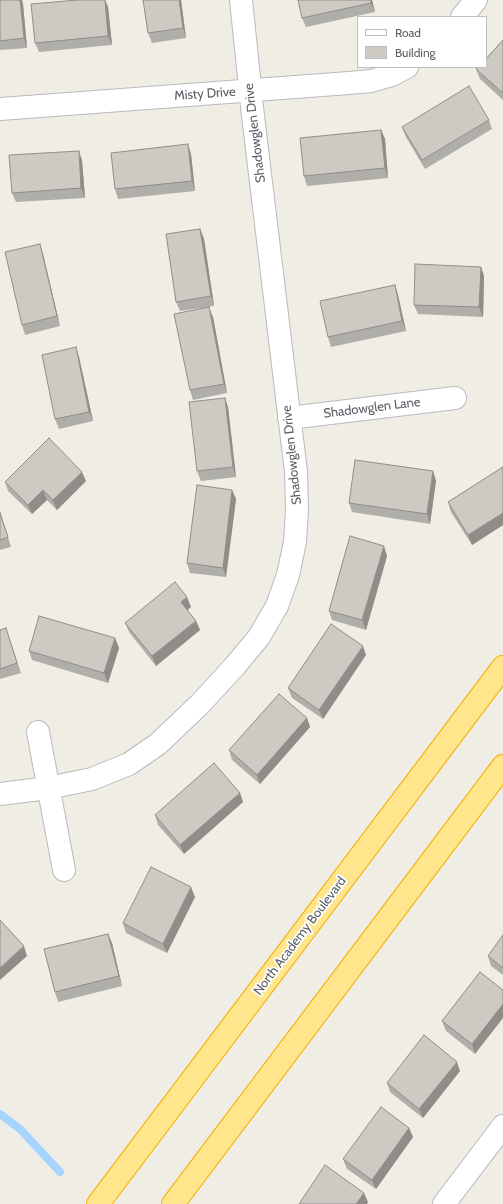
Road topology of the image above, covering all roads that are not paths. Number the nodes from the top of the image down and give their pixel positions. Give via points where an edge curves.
1 (241, 0) edge
2 (476, 0) edge
3 (463, 16) edge
4 (405, 68) edge
5 (250, 90) junction
6 (0, 109) edge
7 (455, 398) dead end
8 (289, 418) junction
9 (503, 667) edge
10 (38, 732) dead end
11 (503, 766) edge
12 (48, 788) junction
13 (0, 794) edge
14 (64, 870) dead end
15 (503, 1126) edge
16 (98, 1204) edge
17 (173, 1204) edge
18 (444, 1204) edge

1 - 5 street, Shadowglen Drive
2 - 3 street
4 - 5 street, Misty Drive via 371,81
5 - 6 street, Misty Drive
5 - 8 street, Shadowglen Drive
7 - 8 street, Shadowglen Lane
8 - 12 street, Shadowglen Drive via 296,472 296,542 277,606 259,637 200,704 158,744 129,764 92,779
9 - 16 highway, North Academy Boulevard
10 - 12 street
11 - 17 highway
12 - 13 street, Shadowglen Drive
12 - 14 street
15 - 18 street

